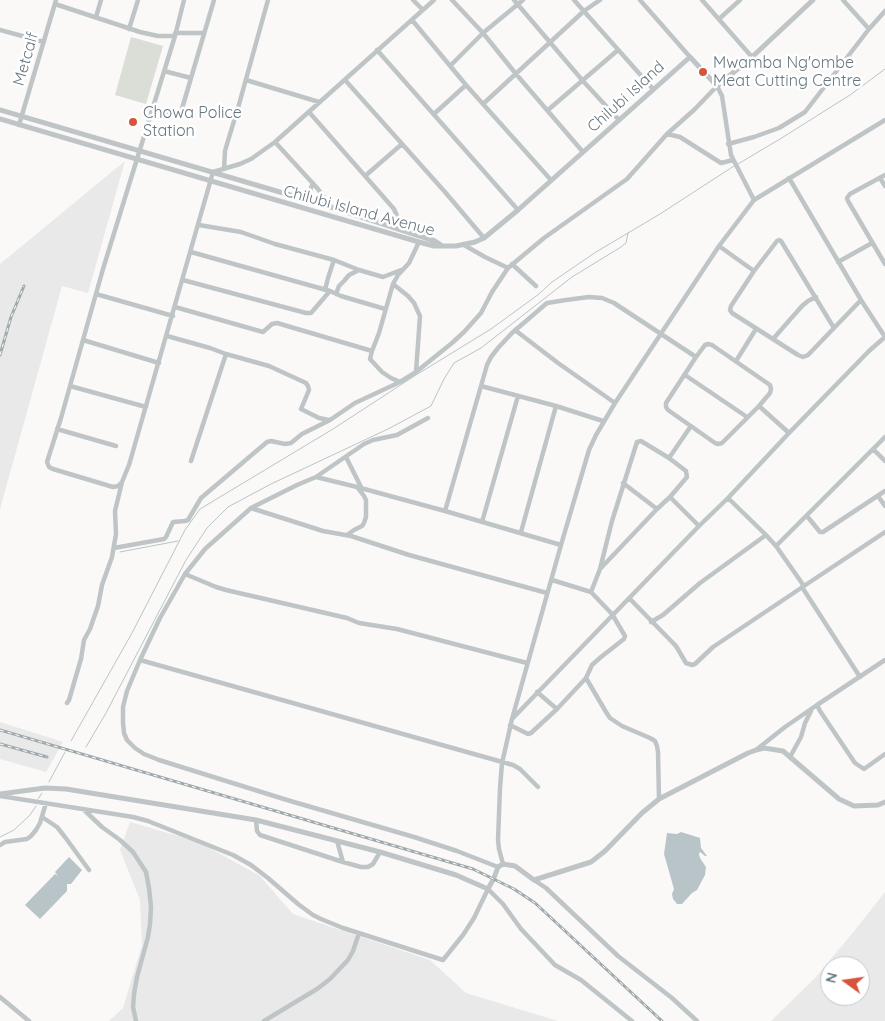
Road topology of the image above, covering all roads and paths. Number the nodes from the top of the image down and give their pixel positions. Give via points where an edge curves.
1 (101, 0) edge
2 (138, 0) edge
3 (184, 0) edge
4 (214, 0) edge
5 (268, 0) edge
6 (414, 0) edge
7 (434, 0) edge
8 (452, 0) edge
9 (523, 0) edge
10 (574, 0) edge
11 (600, 0) edge
12 (640, 0) edge
13 (702, 0) edge
14 (740, 0) edge
15 (843, 0) edge
16 (809, 1) edge
17 (56, 2) edge
18 (516, 2) edge
19 (423, 10) junction
20 (584, 11) junction
21 (885, 11) edge
22 (96, 17) junction
23 (719, 19) junction
24 (412, 20) junction
25 (129, 29) junction
26 (869, 29) junction
27 (0, 30) edge
28 (204, 33) junction
29 (483, 33) junction
30 (175, 35) junction
31 (44, 42) junction
32 (550, 42) junction
33 (377, 50) junction
34 (618, 50) junction
35 (690, 57) junction
36 (752, 57) junction
37 (450, 66) junction
38 (164, 71) junction
39 (516, 74) junction
40 (191, 78) junction
41 (246, 80) junction
42 (345, 80) junction
43 (583, 81) junction
44 (466, 85) junction
45 (717, 86) junction
46 (654, 89) junction
47 (318, 102) junction
48 (484, 104) junction
49 (0, 110) edge
50 (152, 110) junction
51 (548, 110) junction
52 (309, 112) junction
53 (434, 114) junction
54 (22, 116) junction
55 (0, 119) edge
56 (619, 120) junction
57 (885, 120) edge
58 (20, 125) junction
59 (667, 134) junction
60 (275, 142) junction
61 (402, 144) junction
62 (728, 144) junction
63 (139, 150) junction
64 (583, 152) junction
65 (136, 160) junction
66 (733, 161) junction
67 (224, 168) junction
68 (213, 172) junction
69 (365, 176) junction
70 (882, 176) edge
71 (789, 178) junction
72 (551, 180) junction
73 (211, 181) junction
74 (313, 184) junction
75 (885, 186) edge
76 (306, 200) junction
77 (754, 200) junction
78 (331, 207) junction
79 (518, 210) junction
80 (199, 225) junction
81 (403, 230) junction
82 (484, 238) junction
83 (419, 242) junction
84 (872, 243) junction
85 (442, 245) junction
86 (464, 245) junction
87 (719, 246) junction
88 (191, 252) junction
89 (334, 260) junction
90 (838, 262) junction
91 (885, 264) edge
92 (510, 266) junction
93 (403, 269) junction
94 (359, 270) junction
95 (754, 271) junction
96 (183, 280) junction
97 (393, 284) junction
98 (536, 286) dead end
99 (327, 290) junction
100 (96, 294) junction
101 (336, 294) junction
102 (816, 297) junction
103 (862, 300) junction
104 (175, 306) junction
105 (385, 309) junction
106 (173, 316) junction
107 (834, 328) junction
108 (756, 329) junction
109 (515, 330) junction
110 (660, 333) junction
111 (167, 336) junction
112 (773, 339) junction
113 (83, 340) junction
114 (372, 351) junction
115 (226, 354) junction
116 (696, 357) junction
117 (736, 361) junction
118 (159, 363) junction
119 (416, 372) junction
120 (685, 375) junction
121 (400, 382) junction
122 (70, 386) junction
123 (481, 386) junction
124 (518, 396) junction
125 (615, 403) junction
126 (556, 406) junction
127 (759, 406) junction
128 (146, 407) junction
129 (747, 417) junction
130 (428, 418) dead end
131 (330, 420) junction
132 (603, 421) junction
133 (691, 426) junction
134 (57, 429) junction
135 (789, 433) junction
136 (885, 437) edge
137 (116, 446) dead end
138 (873, 449) junction
139 (346, 456) junction
140 (669, 458) junction
141 (192, 461) dead end
142 (885, 461) edge
143 (316, 477) junction
144 (122, 482) junction
145 (623, 483) junction
146 (360, 488) junction
147 (885, 492) edge
148 (878, 496) junction
149 (670, 497) junction
150 (728, 498) junction
151 (885, 506) edge
152 (251, 508) junction
153 (658, 509) junction
154 (445, 511) junction
155 (807, 516) junction
156 (482, 522) junction
157 (699, 526) junction
158 (521, 532) junction
159 (885, 532) edge
160 (348, 535) junction
161 (766, 535) junction
162 (561, 545) junction
163 (776, 546) junction
164 (114, 548) junction
165 (600, 569) junction
166 (185, 574) junction
167 (552, 580) junction
168 (803, 586) junction
169 (591, 592) junction
170 (547, 593) junction
171 (629, 598) junction
172 (612, 614) junction
173 (651, 622) junction
174 (140, 660) junction
175 (885, 660) edge
176 (527, 663) junction
177 (860, 677) junction
178 (586, 678) junction
179 (537, 692) junction
180 (67, 703) dead end
181 (817, 705) junction
182 (557, 709) junction
183 (812, 710) junction
184 (512, 719) junction
185 (510, 725) junction
186 (756, 750) junction
187 (885, 754) edge
188 (790, 757) junction
189 (502, 762) junction
190 (538, 786) dead end
191 (0, 795) edge
192 (659, 799) junction
193 (885, 802) edge
194 (46, 803) junction
195 (83, 809) junction
196 (42, 817) junction
197 (256, 820) junction
198 (337, 841) junction
199 (0, 845) edge
200 (380, 852) junction
201 (343, 862) junction
202 (500, 865) junction
203 (89, 870) dead end
204 (534, 880) junction
205 (488, 889) junction
206 (359, 933) junction
207 (0, 997) edge
208 (29, 1021) edge
209 (136, 1021) edge
210 (264, 1021) edge
211 (632, 1021) edge
212 (697, 1021) edge

1 - 22 street
2 - 25 street
3 - 30 street
4 - 28 street
5 - 41 street
6 - 19 street
7 - 19 street
8 - 29 street
9 - 18 street
10 - 20 street
11 - 20 street
12 - 35 street
13 - 23 street
14 - 23 street
15 - 26 street
16 - 36 street
17 - 22 street
17 - 31 street, Metcalf
18 - 29 street
18 - 32 street
19 - 24 street
20 - 32 street
20 - 34 street
21 - 26 street
22 - 25 street
23 - 36 street
24 - 33 street
24 - 37 street
25 - 30 street via 149,35
26 - 62 street via 805,112 779,128
27 - 31 street
28 - 30 street
28 - 40 street
29 - 37 street
29 - 39 street
30 - 38 street
31 - 54 street, Metcalf
32 - 39 street
32 - 43 street
33 - 42 street
33 - 53 street
34 - 43 street
34 - 46 street
35 - 45 street
35 - 46 street, Chilubi Island
36 - 45 street
37 - 44 street
38 - 40 street
38 - 50 street
39 - 48 street
39 - 51 street
40 - 50 street via 180,113
41 - 47 street
41 - 67 street via 226,144
42 - 47 street
42 - 61 street
43 - 51 street
43 - 56 street
44 - 48 street
44 - 53 street
45 - 59 street
45 - 62 street via 722,96
46 - 56 street, Chilubi Island
47 - 52 street
48 - 72 street
49 - 54 street, Chilubi Island Avenue
50 - 63 street
51 - 64 street
52 - 60 street
52 - 69 street
53 - 79 street
54 - 58 street, Metcalf
54 - 63 street, Chilubi Island Avenue
55 - 58 street, Chilubi Island Avenue
56 - 64 street, Chilubi Island
57 - 71 street
58 - 65 street, Chilubi Island Avenue
59 - 66 street via 680,137 721,163
59 - 92 street via 627,179
60 - 67 street via 251,159
60 - 74 street
61 - 69 street
61 - 82 street
62 - 66 street
63 - 65 street
63 - 68 street, Chilubi Island Avenue
64 - 72 street, Chilubi Island
65 - 73 street, Chilubi Island Avenue
65 - 100 street
66 - 77 street
67 - 68 street
68 - 73 street
68 - 76 street, Chilubi Island Avenue
69 - 81 street via 394,209
70 - 75 street
70 - 84 street via 847,198
71 - 77 street
71 - 90 street
72 - 79 street, Chilubi Island
73 - 80 street
73 - 83 street, Chilubi Island Avenue
74 - 76 street
74 - 78 street
76 - 78 street, Chilubi Island Avenue
77 - 87 street
78 - 81 street, Chilubi Island Avenue
79 - 82 street, Chilubi Island
80 - 88 street
80 - 89 street via 241,232
81 - 85 street, Chilubi Island Avenue
82 - 86 street, Chilubi Island
83 - 85 street, Chilubi Island Avenue
83 - 93 street
84 - 90 street
84 - 91 street
85 - 86 street, Chilubi Island
86 - 92 street
87 - 95 street
87 - 110 street
88 - 96 street
88 - 99 street
89 - 94 street
89 - 99 street
90 - 103 street
92 - 98 street
92 - 119 street via 481,313 452,343
93 - 94 street via 383,277
93 - 97 street
94 - 101 street via 344,280
95 - 102 street via 779,240
95 - 108 street via 730,310
96 - 99 street via 306,313 311,313
96 - 104 street
97 - 105 street
97 - 119 street via 414,303 420,316
99 - 101 street
100 - 106 street
100 - 113 street
101 - 105 street
102 - 107 street
102 - 112 street via 802,306
103 - 107 street
103 - 135 street via 885,337
104 - 106 street
104 - 114 street via 263,332 277,323
105 - 114 street
106 - 111 street
107 - 112 street via 803,357
108 - 112 street
108 - 117 street
109 - 110 street via 548,303 589,297 614,303
109 - 123 street via 491,357
109 - 125 street
110 - 116 street
110 - 125 street
111 - 115 street
111 - 118 street
113 - 118 street
113 - 122 street
114 - 121 street via 370,358 375,365
115 - 131 street via 269,366 306,383 309,390 301,409
115 - 141 street
116 - 117 street via 708,344
116 - 120 street
117 - 127 street via 770,385 770,393
118 - 128 street
119 - 121 street
120 - 129 street
120 - 133 street via 666,407
121 - 131 street via 355,403
122 - 128 street
122 - 134 street
123 - 124 street
123 - 154 street
124 - 126 street
124 - 156 street
125 - 132 street
126 - 132 street
126 - 158 street
127 - 129 street
127 - 135 street
128 - 144 street
129 - 133 street via 718,444
130 - 139 street via 396,435 364,444
131 - 164 street via 288,444 267,442 201,498 188,520 173,522 164,539
132 - 162 street via 589,450
133 - 140 street
134 - 137 street
134 - 144 street via 47,462 49,467 113,487
135 - 150 street
136 - 138 street
138 - 142 street
138 - 155 street
139 - 143 street
139 - 146 street
140 - 145 street via 641,441 637,442
140 - 149 street via 688,474
143 - 146 street
143 - 152 street
144 - 164 street
145 - 153 street
145 - 165 street
146 - 154 street
146 - 160 street via 366,500 366,517 362,526
147 - 148 street
148 - 151 street
148 - 155 street via 823,532
149 - 153 street
149 - 157 street
150 - 157 street
150 - 161 street
152 - 160 street via 323,531
152 - 166 street via 205,549
153 - 165 street
154 - 156 street
155 - 163 street
156 - 158 street
157 - 171 street
158 - 162 street
159 - 168 street
160 - 170 street
161 - 163 street
161 - 173 street
162 - 167 street
163 - 168 street
164 - 180 street
165 - 169 street
166 - 174 street
166 - 176 street via 226,590
167 - 169 street
167 - 170 street
168 - 173 street via 692,665 686,663 676,646
168 - 177 street
169 - 172 street
170 - 176 street
171 - 172 street
171 - 173 street
172 - 178 street via 624,639 592,665
172 - 179 street
174 - 189 street
174 - 202 street via 127,691 123,723 127,740 144,754
175 - 177 street
176 - 184 street
177 - 181 street
178 - 182 street
178 - 192 street via 608,716 655,741
179 - 182 street
179 - 184 street
181 - 183 street
181 - 187 street via 861,767 864,769
182 - 185 street via 531,733
183 - 186 street
183 - 188 street
184 - 185 street
185 - 189 street
186 - 188 street via 764,748
186 - 192 street
188 - 193 street via 839,799 854,806 878,806
189 - 190 street via 520,769
189 - 202 street
191 - 194 street
191 - 197 street via 45,788 66,789
192 - 204 street via 591,862
194 - 195 street
194 - 196 street
195 - 206 street via 148,821 233,855 251,865 313,915
195 - 209 street via 133,852 146,872 150,924 134,994
196 - 199 street via 27,839
196 - 203 street via 57,827
197 - 198 street
197 - 201 street via 260,835
198 - 200 street
198 - 201 street
200 - 201 street via 368,867
200 - 205 street via 456,875
202 - 204 street via 515,866
202 - 205 street
204 - 212 street via 618,956
205 - 206 street via 474,918 443,960
205 - 211 street via 555,965 581,980
206 - 210 street via 348,960 330,980
207 - 208 street

